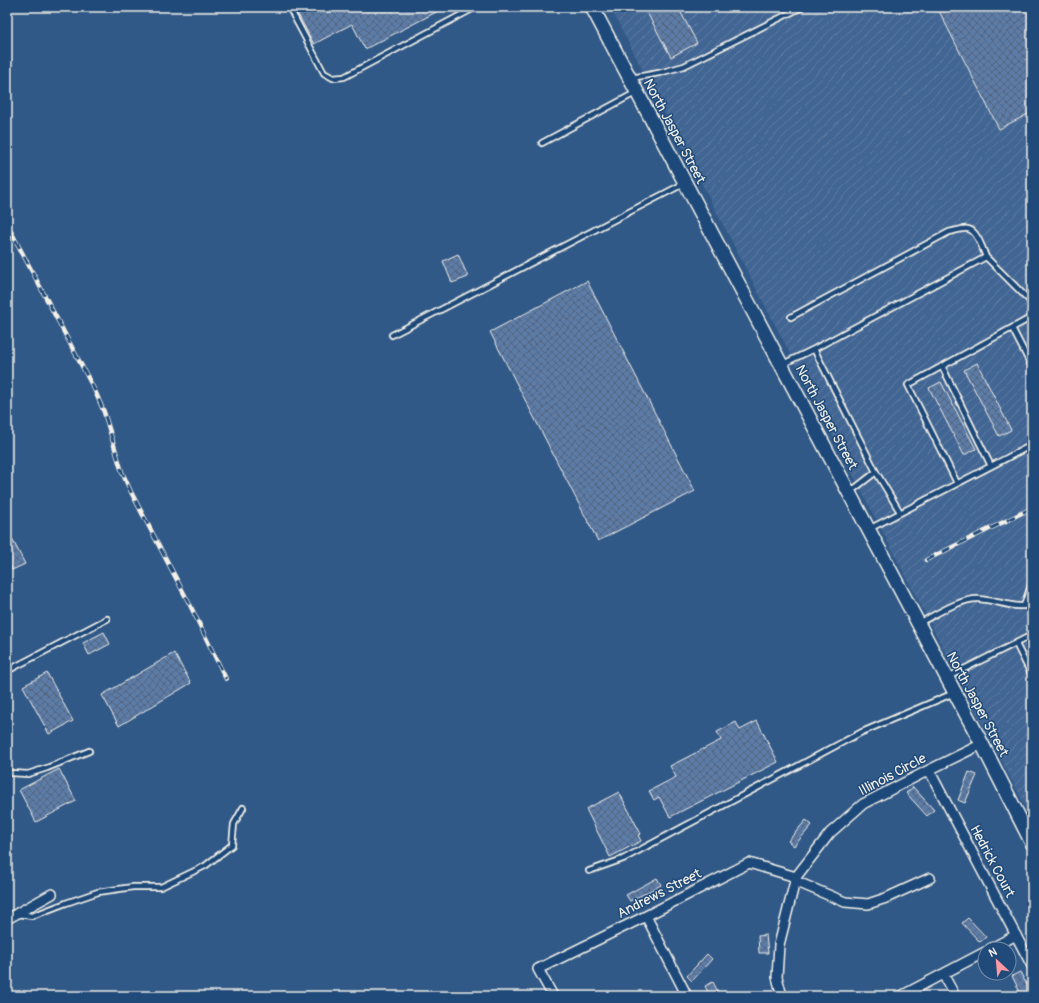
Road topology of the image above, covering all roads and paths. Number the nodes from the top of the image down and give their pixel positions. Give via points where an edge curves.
1 (289, 7) edge
2 (476, 7) edge
3 (592, 7) edge
4 (802, 7) edge
5 (630, 79) junction
6 (637, 92) junction
7 (542, 144) dead end
8 (685, 184) junction
9 (986, 257) junction
10 (1032, 303) edge
11 (791, 317) dead end
12 (1032, 317) edge
13 (1012, 328) junction
14 (392, 335) dead end
15 (814, 349) junction
16 (781, 365) junction
17 (942, 366) junction
18 (1032, 367) edge
19 (1032, 445) edge
20 (991, 466) junction
21 (876, 472) junction
22 (957, 484) junction
23 (849, 493) junction
24 (900, 512) junction
25 (868, 529) junction
26 (1032, 582) edge
27 (1032, 603) edge
28 (1024, 606) junction
29 (107, 619) dead end
30 (917, 623) junction
31 (1032, 635) edge
32 (1016, 644) junction
33 (7, 671) edge
34 (1032, 676) edge
35 (946, 678) junction
36 (954, 693) junction
37 (982, 744) junction
38 (89, 751) dead end
39 (929, 770) junction
40 (7, 772) edge
41 (243, 808) dead end
42 (1032, 843) edge
43 (590, 871) dead end
44 (930, 878) dead end
45 (796, 879) junction
46 (52, 894) dead end
47 (16, 914) junction
48 (646, 916) junction
49 (7, 918) edge
50 (1016, 935) junction
51 (1005, 941) edge
52 (977, 956) edge
53 (1032, 966) edge
54 (943, 974) junction
55 (553, 996) edge
56 (687, 996) edge
57 (782, 996) edge
58 (901, 996) edge
59 (955, 996) edge

1 - 2 lane via 324,73 333,78 344,77
3 - 5 street, North Jasper Street
4 - 5 lane via 684,66
5 - 6 street, North Jasper Street
6 - 7 lane
6 - 8 street, North Jasper Street
8 - 14 lane
8 - 16 street, North Jasper Street
9 - 10 lane
9 - 11 lane via 971,229 949,232
9 - 15 lane
12 - 13 lane
13 - 17 lane
13 - 18 lane
15 - 16 lane
15 - 21 lane
16 - 23 street, North Jasper Street
17 - 20 lane
17 - 22 lane via 908,385
19 - 20 lane
20 - 22 lane
21 - 23 lane
21 - 24 lane
22 - 24 lane
23 - 25 street, North Jasper Street
24 - 25 lane
25 - 30 street, North Jasper Street
26 - 28 lane
27 - 28 lane
28 - 30 lane via 971,600 961,602
29 - 33 lane
30 - 35 street, North Jasper Street
31 - 32 lane
32 - 34 lane
32 - 35 lane
35 - 36 street, North Jasper Street
36 - 37 street, North Jasper Street
36 - 43 lane via 862,732 624,859
37 - 39 street, Illinois Circle
37 - 42 street, North Jasper Street
38 - 40 lane via 28,774
39 - 45 street, Illinois Circle via 863,804 830,833
39 - 50 street, Hedrick Court
41 - 47 lane via 234,824 232,845 205,866 161,887 133,887 98,892 32,916
44 - 45 street, Andrews Street via 868,904 845,902
45 - 48 street, Andrews Street via 749,863
45 - 57 street, Illinois Circle via 779,945 777,977
46 - 47 street
47 - 49 street
48 - 55 street, Andrews Street via 538,969
48 - 56 street
50 - 51 street
50 - 53 street, Hedrick Court
52 - 54 street
54 - 58 street
54 - 59 street

